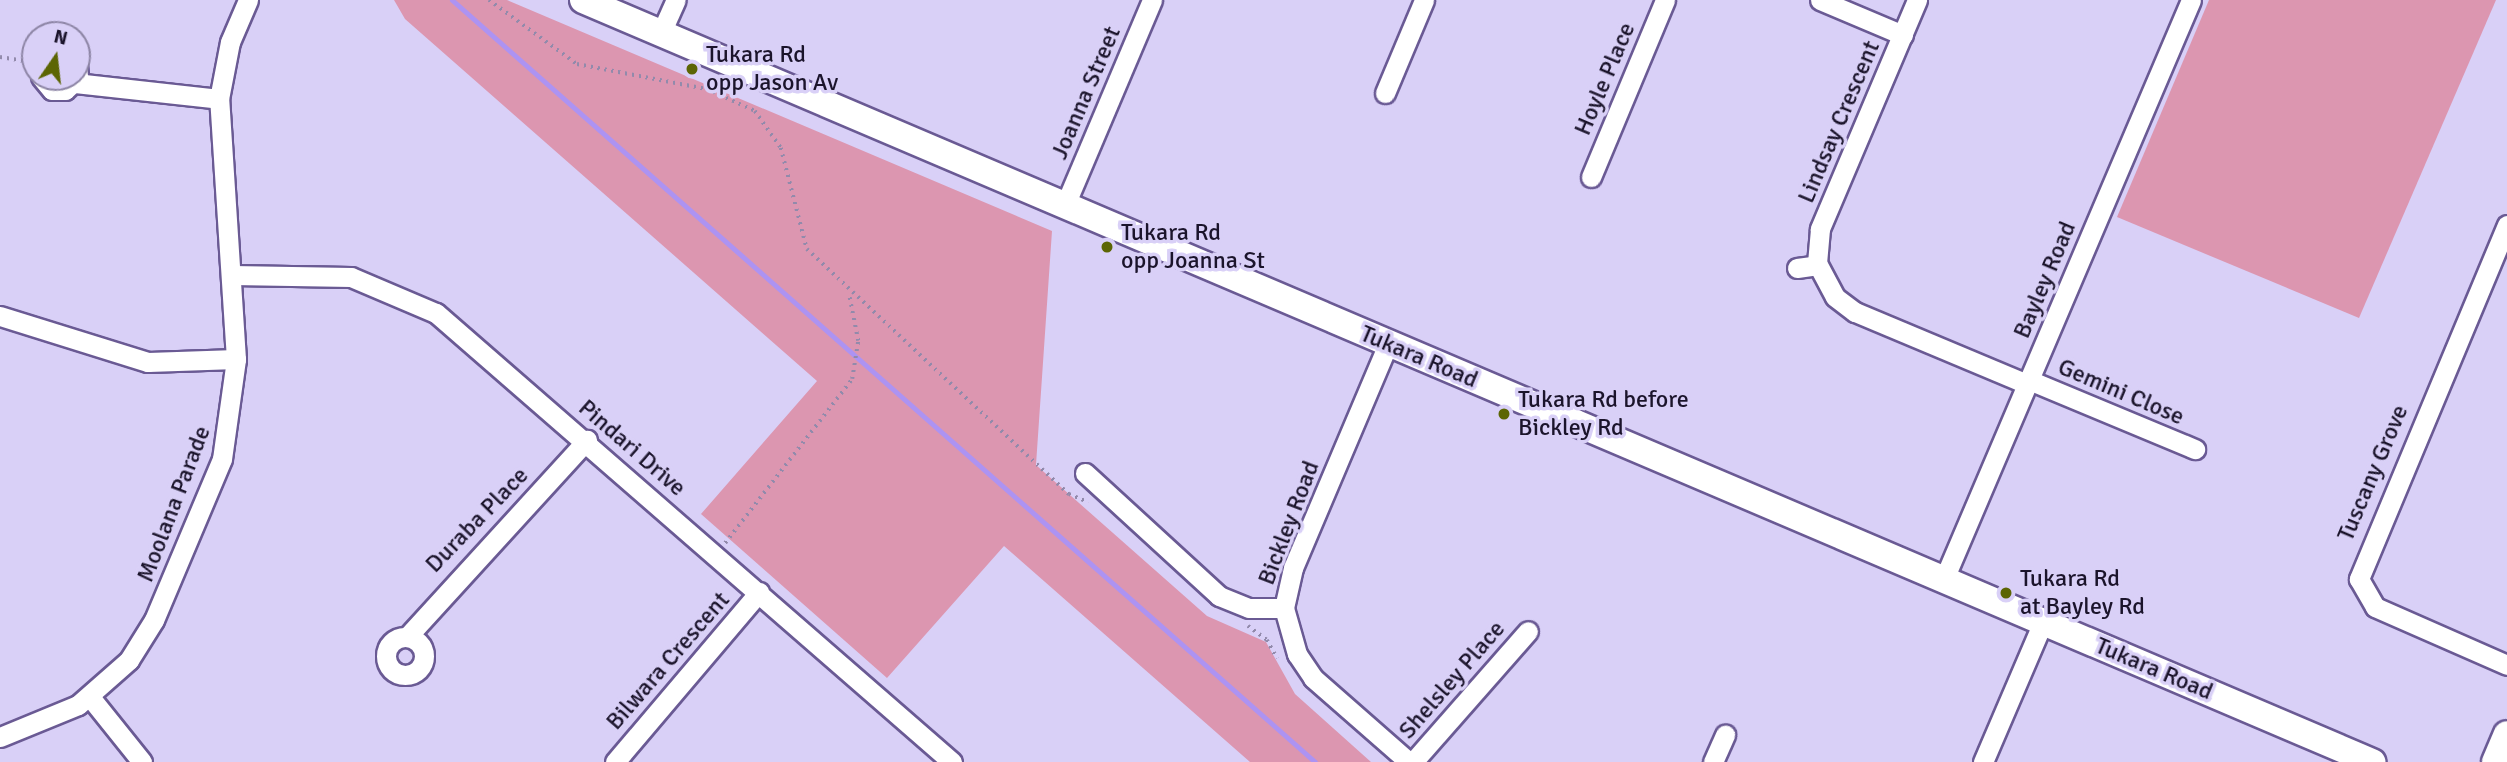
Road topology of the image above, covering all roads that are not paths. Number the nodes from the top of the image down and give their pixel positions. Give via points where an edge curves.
1 (248, 0) edge
2 (583, 0) edge
3 (676, 0) edge
4 (1152, 0) edge
5 (1424, 0) edge
6 (1665, 0) edge
7 (1820, 0) edge
8 (1917, 0) edge
9 (2192, 0) edge
10 (661, 33) junction
11 (1903, 35) junction
12 (91, 77) edge
13 (1385, 93) dead end
14 (219, 99) junction
15 (1591, 177) dead end
16 (1065, 205) junction
17 (2507, 225) edge
18 (1818, 265) junction
19 (1797, 268) dead end
20 (232, 275) junction
21 (0, 316) edge
22 (1388, 344) junction
23 (236, 359) junction
24 (2028, 382) junction
25 (586, 440) junction
26 (2194, 449) dead end
27 (1085, 474) dead end
28 (1944, 579) junction
29 (759, 593) junction
30 (1284, 608) junction
31 (2043, 622) junction
32 (1528, 631) dead end
33 (407, 637) dead end
34 (2507, 665) edge
35 (90, 697) junction
36 (2507, 734) edge
37 (1725, 735) dead end
38 (0, 737) edge
39 (142, 762) edge
40 (615, 762) edge
41 (952, 762) edge
42 (1411, 762) edge
43 (1713, 762) edge
44 (1983, 762) edge
45 (2372, 762) edge
46 (2495, 762) edge

1 - 14 street, Moolana Parade via 230,41
2 - 10 street, Tukara Road
3 - 10 street
4 - 16 street, Joanna Street
5 - 13 street
6 - 15 street, Hoyle Place
7 - 11 street
8 - 11 street, Lindsay Crescent
9 - 24 street, Bayley Road
10 - 16 street, Tukara Road
11 - 18 street, Lindsay Crescent via 1820,229
12 - 14 street
14 - 20 street, Moolana Parade
16 - 22 street, Tukara Road
17 - 34 street, Tuscany Grove via 2359,579 2375,607
18 - 19 street
18 - 24 street via 1835,297 1855,312
20 - 23 street, Moolana Parade
20 - 25 street, Pindari Drive via 332,273 405,296 452,325
21 - 23 street via 148,362
22 - 28 street, Tukara Road
22 - 30 street, Bickley Road via 1293,568
23 - 35 street, Moolana Parade via 222,459 160,607 129,660
24 - 26 street, Gemini Close
24 - 28 street, Bayley Road
25 - 29 street, Pindari Drive
25 - 33 street, Duraba Place
27 - 30 street via 1219,596 1249,608
28 - 31 street, Tukara Road
29 - 40 street, Bilwara Crescent
29 - 41 street, Pindari Drive
30 - 42 street, Bickley Road via 1293,646 1313,678
31 - 44 street
31 - 45 street, Tukara Road
32 - 42 street, Shelsley Place
35 - 38 street, Moolana Parade
35 - 39 street
36 - 46 street
37 - 43 street

